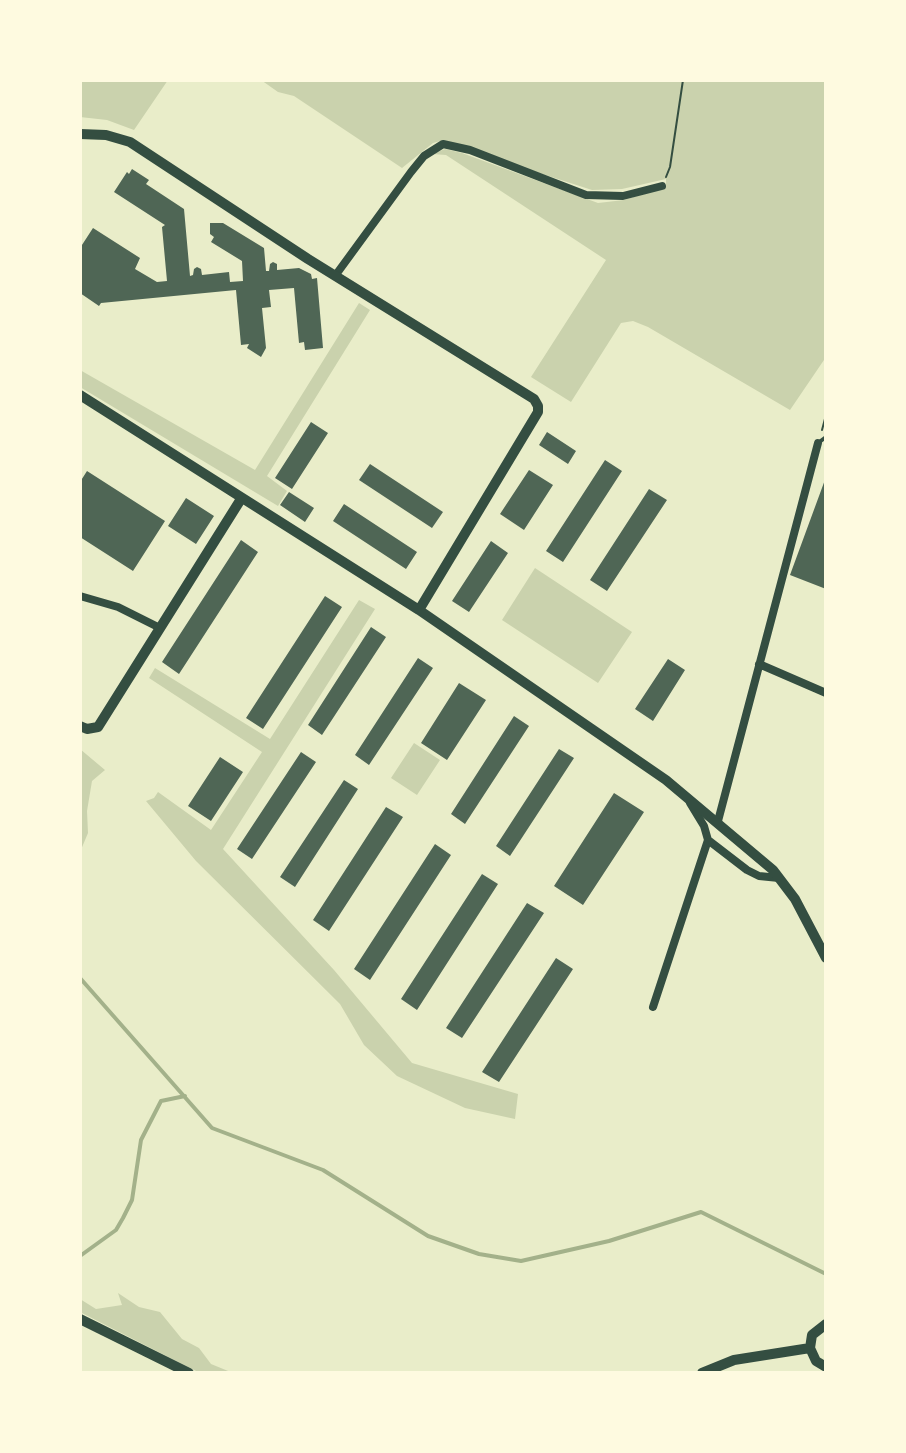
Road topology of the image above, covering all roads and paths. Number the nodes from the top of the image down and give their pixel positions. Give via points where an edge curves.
1 (683, 80) edge
2 (80, 134) edge
3 (662, 186) joint
4 (335, 276) junction
5 (80, 395) edge
6 (822, 440) edge
7 (241, 499) junction
8 (80, 596) edge
9 (419, 610) junction
10 (160, 628) junction
11 (759, 664) junction
12 (826, 693) edge
13 (80, 726) edge
14 (685, 795) junction
15 (718, 821) junction
16 (708, 840) junction
17 (779, 878) junction
18 (826, 958) edge
19 (653, 1007) dead end
20 (80, 1319) edge
21 (826, 1324) edge
22 (810, 1348) junction
23 (826, 1367) edge
24 (189, 1373) edge
25 (702, 1373) edge

1 - 3 path via 670,167
2 - 4 street via 130,142
3 - 4 street via 623,196 586,195 443,144 424,156
4 - 9 street via 538,406
5 - 7 street
6 - 11 street
7 - 9 street
7 - 10 street
8 - 10 street
9 - 14 street
10 - 13 street via 98,727
11 - 12 street
11 - 15 street
14 - 15 street
14 - 16 street
15 - 17 street
16 - 17 street via 747,870
16 - 19 street
17 - 18 street
20 - 24 street
21 - 22 street via 812,1335
22 - 23 street
22 - 25 street via 734,1360

